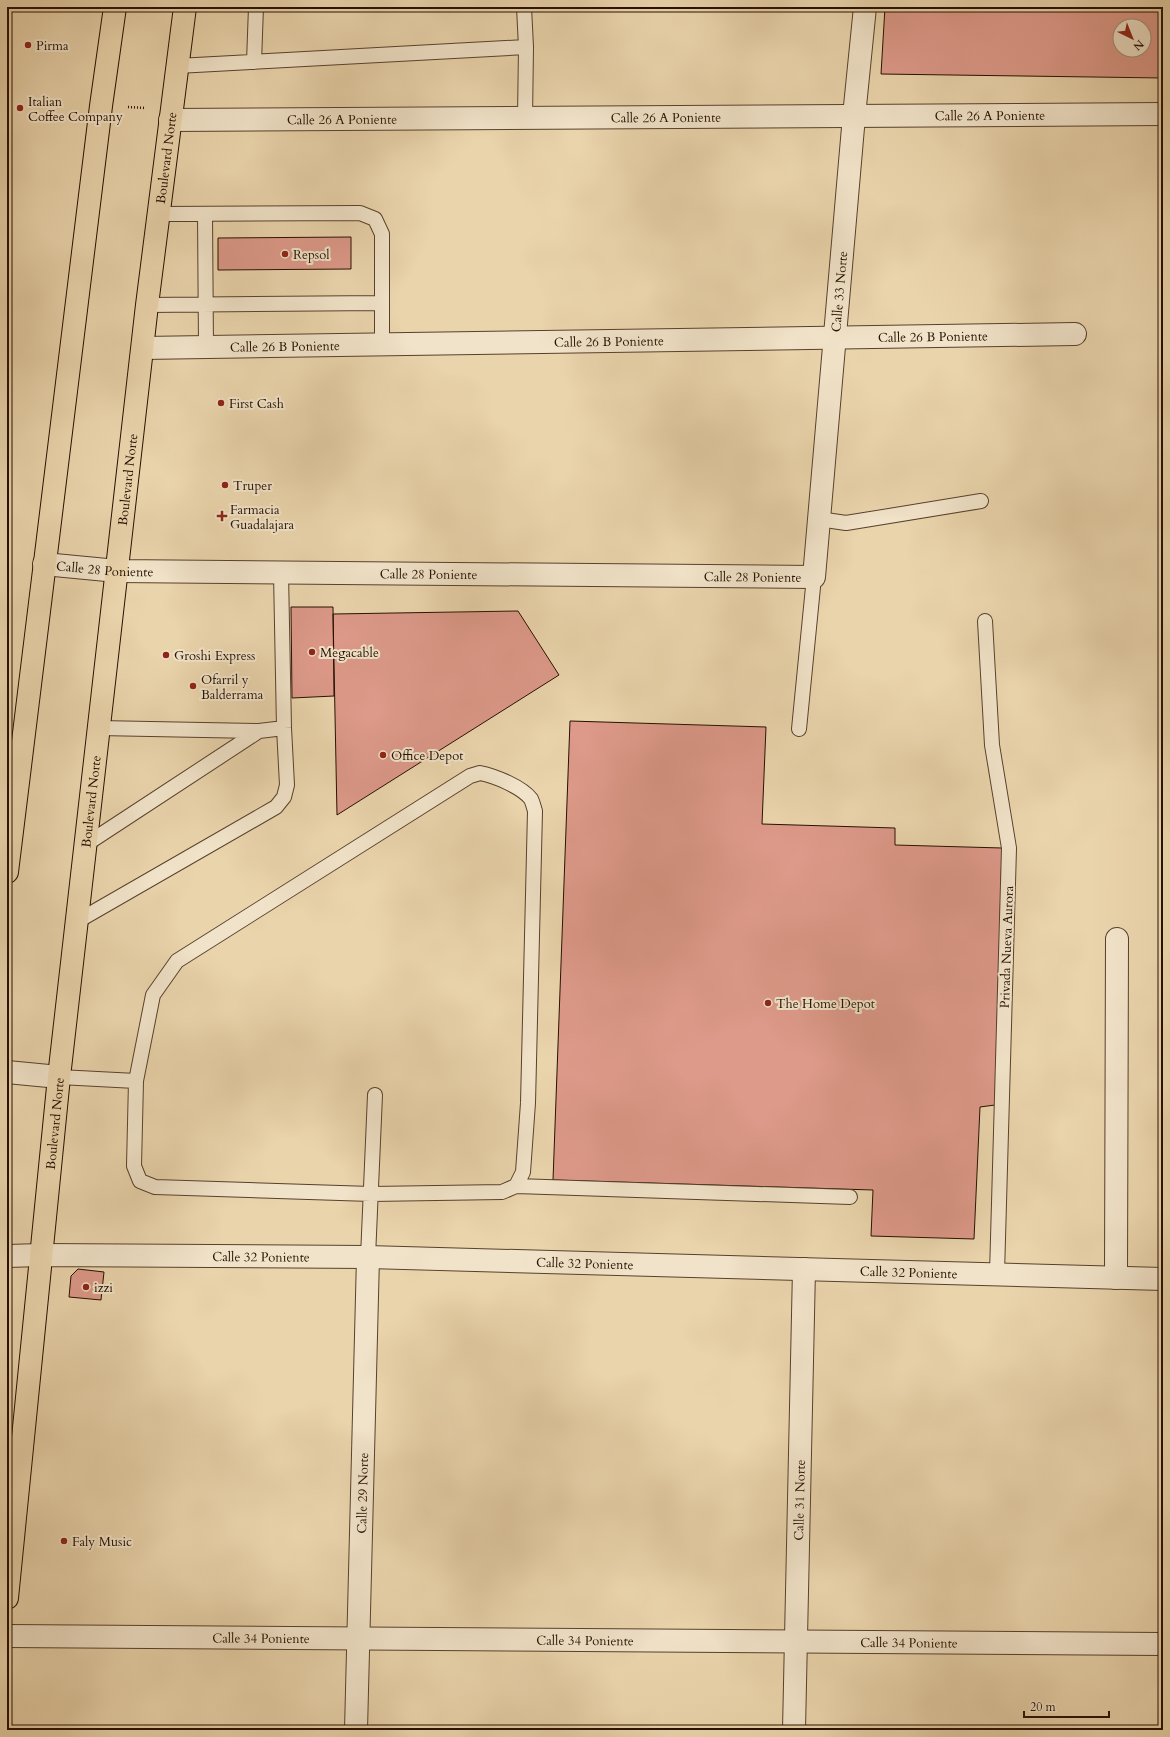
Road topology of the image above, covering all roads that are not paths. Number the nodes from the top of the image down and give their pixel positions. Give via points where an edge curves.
1 (115, 7) edge
2 (185, 7) edge
3 (256, 7) edge
4 (524, 7) edge
5 (866, 7) edge
6 (526, 47) junction
7 (254, 62) junction
8 (177, 66) junction
9 (170, 114) junction
10 (1163, 114) edge
11 (854, 116) junction
12 (525, 118) junction
13 (159, 214) junction
14 (205, 214) junction
15 (382, 303) junction
16 (147, 305) junction
17 (205, 305) junction
18 (1075, 334) dead end
19 (835, 338) junction
20 (382, 344) junction
21 (206, 347) junction
22 (143, 348) junction
23 (981, 501) dead end
24 (819, 519) junction
25 (44, 564) junction
26 (117, 571) junction
27 (281, 573) junction
28 (814, 577) junction
29 (985, 621) dead end
30 (98, 728) junction
31 (284, 728) junction
32 (799, 729) dead end
33 (259, 730) junction
34 (85, 845) junction
35 (7, 872) edge
36 (76, 922) junction
37 (1116, 939) dead end
38 (7, 1072) edge
39 (59, 1077) junction
40 (136, 1081) junction
41 (375, 1095) dead end
42 (516, 1186) junction
43 (371, 1194) junction
44 (850, 1197) dead end
45 (41, 1255) junction
46 (7, 1256) edge
47 (368, 1257) junction
48 (804, 1269) junction
49 (997, 1274) junction
50 (1116, 1278) junction
51 (1163, 1279) edge
52 (7, 1598) edge
53 (7, 1636) edge
54 (359, 1640) junction
55 (796, 1642) junction
56 (1163, 1644) edge
57 (356, 1730) edge
58 (794, 1730) edge

1 - 25 main road
2 - 8 main road, Boulevard Norte
3 - 7 lane
4 - 6 lane
5 - 11 street, Calle 33 Norte
6 - 7 lane
6 - 12 lane
7 - 8 lane
8 - 9 main road, Boulevard Norte
9 - 12 street, Calle 26 A Poniente
9 - 13 main road, Boulevard Norte
10 - 11 street, Calle 26 A Poniente
11 - 12 street, Calle 26 A Poniente
11 - 19 street, Calle 33 Norte
13 - 14 lane
13 - 16 main road, Boulevard Norte
14 - 15 lane via 360,213 375,219 382,234
14 - 17 lane
15 - 17 lane
15 - 20 lane
16 - 17 lane
16 - 22 main road, Boulevard Norte
17 - 21 lane
18 - 19 street, Calle 26 B Poniente
19 - 20 street, Calle 26 B Poniente
19 - 24 street, Calle 33 Norte
20 - 21 street, Calle 26 B Poniente
21 - 22 street, Calle 26 B Poniente
22 - 26 main road, Boulevard Norte
23 - 24 lane via 846,523
24 - 28 street, Calle 33 Norte
25 - 26 street, Calle 28 Poniente
25 - 35 main road
26 - 27 street, Calle 28 Poniente
26 - 30 main road, Boulevard Norte
27 - 28 street, Calle 28 Poniente
27 - 31 lane
28 - 32 lane
29 - 49 lane, Privada Nueva Aurora via 992,745 1009,848
30 - 33 lane
30 - 34 main road, Boulevard Norte
31 - 33 lane
31 - 36 lane via 287,785 284,797 276,807
33 - 34 lane
34 - 36 main road, Boulevard Norte
36 - 39 main road, Boulevard Norte
37 - 50 street
38 - 39 street
39 - 40 lane
39 - 45 main road, Boulevard Norte
40 - 42 lane via 153,995 177,961 470,776 480,773 491,775 524,792 532,800 535,812 528,1103 522,1172
40 - 43 lane via 134,1166 140,1181 155,1187
41 - 43 lane
42 - 43 lane via 502,1192
42 - 44 lane
43 - 47 lane
45 - 46 street, Calle 32 Poniente
45 - 47 street, Calle 32 Poniente
45 - 52 main road, Boulevard Norte
47 - 48 street, Calle 32 Poniente
47 - 54 street, Calle 29 Norte
48 - 49 street, Calle 32 Poniente
48 - 55 street, Calle 31 Norte
49 - 50 street, Calle 32 Poniente
50 - 51 street, Calle 32 Poniente
53 - 54 street, Calle 34 Poniente
54 - 55 street, Calle 34 Poniente
54 - 57 street, Calle 29 Norte
55 - 56 street, Calle 34 Poniente
55 - 58 street, Calle 31 Norte

